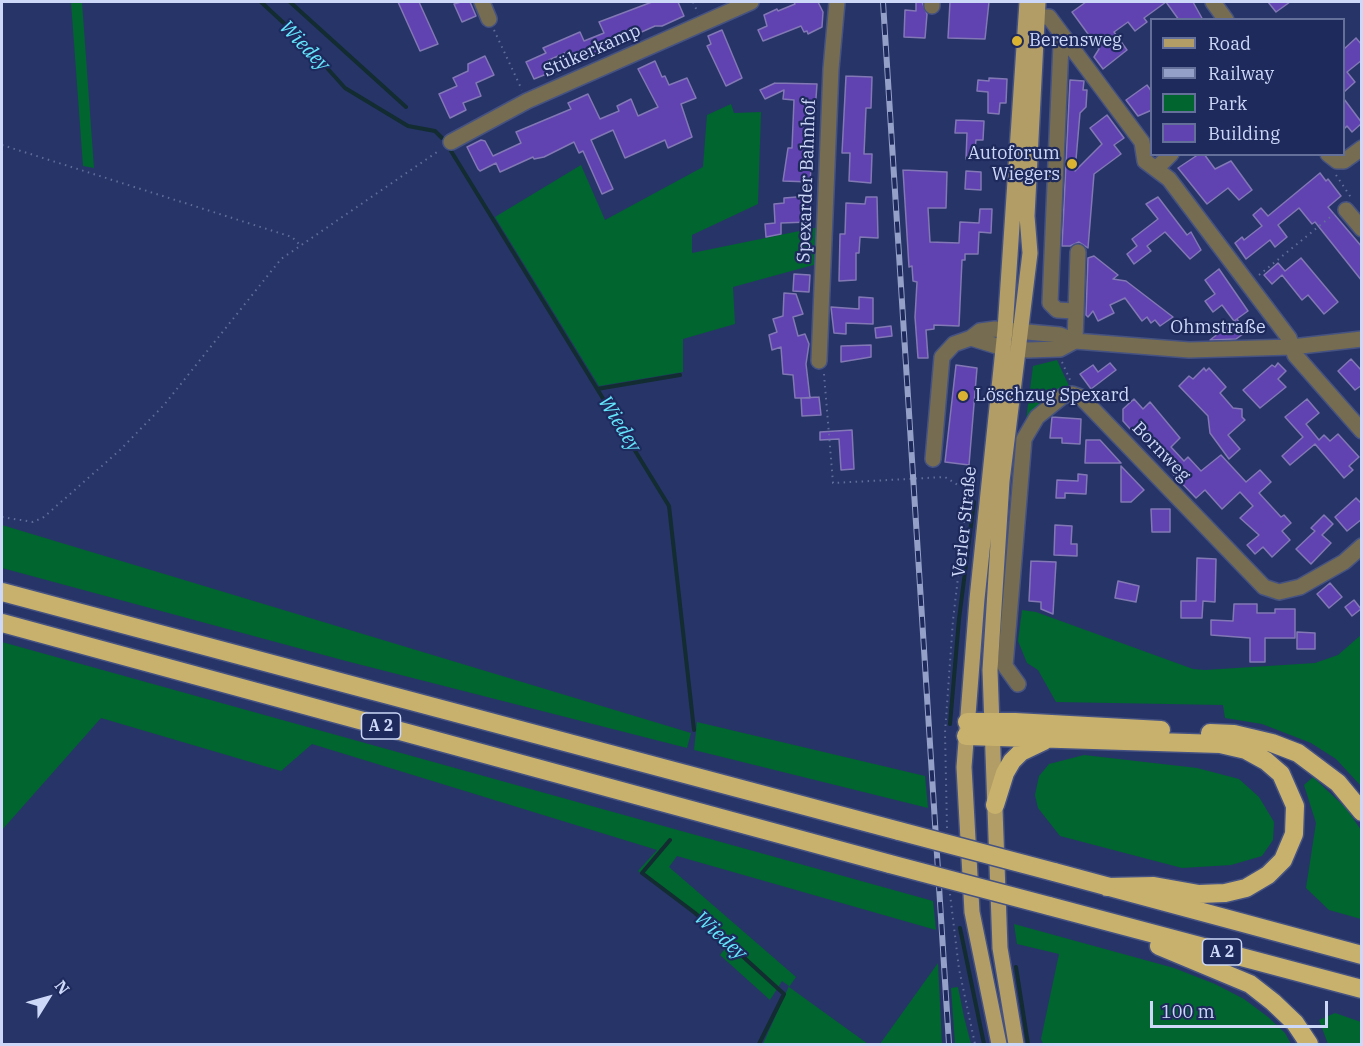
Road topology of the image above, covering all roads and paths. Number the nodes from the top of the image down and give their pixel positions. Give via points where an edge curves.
1 (482, 2) edge
2 (751, 2) edge
3 (837, 2) edge
4 (1213, 2) edge
5 (1033, 9) edge
6 (1225, 18) edge
7 (489, 19) joint
8 (1066, 41) junction
9 (1036, 72) junction
10 (1060, 73) junction
11 (527, 101) junction
12 (451, 142) joint
13 (2, 145) edge
14 (1362, 148) edge
15 (1169, 156) edge
16 (1333, 158) edge
17 (1156, 169) junction
18 (1342, 208) junction
19 (1362, 229) edge
20 (300, 244) junction
21 (1078, 252) dead end
22 (1248, 285) junction
23 (1074, 311) junction
24 (1013, 331) junction
25 (970, 338) junction
26 (1362, 339) edge
27 (1075, 341) junction
28 (1292, 347) junction
29 (1011, 349) junction
30 (1060, 357) dead end
31 (819, 361) joint
32 (1072, 394) junction
33 (1362, 431) edge
34 (933, 459) dead end
35 (958, 485) dead end
36 (2, 517) edge
37 (1362, 546) edge
38 (2, 592) edge
39 (2, 623) edge
40 (1018, 684) dead end
41 (966, 729) junction
42 (991, 730) junction
43 (1049, 740) junction
44 (995, 805) junction
45 (1362, 812) edge
46 (1107, 887) junction
47 (1082, 915) junction
48 (1362, 955) edge
49 (1362, 989) edge
50 (999, 1044) edge
51 (1016, 1044) edge
52 (1309, 1044) edge

1 - 7 street
2 - 11 street, Stükerkamp
3 - 31 street, Spexarder Bahnhof
4 - 6 street
5 - 8 street via 1049,17
5 - 9 main road, Verler Straße
5 - 24 main road, Verler Straße
7 - 11 path
8 - 10 street via 1061,45
8 - 17 street via 1142,142 1145,161
9 - 10 street
9 - 24 main road, Verler Straße via 1027,216 1030,253
10 - 23 street via 1050,303 1057,310
11 - 12 street, Stükerkamp
12 - 20 path
13 - 20 path via 292,237
14 - 16 street via 1344,161
15 - 17 street
16 - 18 path via 1334,172 1353,197
17 - 22 street via 1169,179
18 - 19 street
18 - 22 path
20 - 36 path via 258,285 164,405 120,450 44,517 33,522
21 - 23 street
22 - 28 street
23 - 27 street
24 - 25 street, Ohmstraße via 980,331
24 - 27 street, Ohmstraße via 1060,335
24 - 29 main road, Verler Straße
25 - 29 street, Ohmstraße
25 - 34 street, Ohmstraße via 954,344 942,357
26 - 28 street, Ohmstraße
27 - 28 street, Ohmstraße via 1189,350
27 - 29 street, Ohmstraße via 1060,349
28 - 33 street via 1295,356
29 - 41 main road, Verler Straße
29 - 42 main road, Verler Straße via 993,600
30 - 32 path
31 - 35 path via 826,379 833,483 945,477
32 - 37 street, Bornweg via 1085,402 1264,587 1279,592 1300,587 1344,562
32 - 40 street via 1063,396 1037,417 1023,439 1005,666
38 - 46 highway, A 2, bridge
39 - 47 highway, A 2, bridge
41 - 42 highway
41 - 50 main road, Verler Straße via 964,777 972,912
42 - 43 highway
42 - 44 main road, Verler Straße
42 - 45 highway via 1234,734 1298,753 1338,783
43 - 44 highway via 1021,752 1012,761
43 - 46 highway via 1220,744 1246,750 1266,761 1281,774 1289,789 1296,817 1291,846 1276,868 1259,881 1225,893 1199,894 1154,886
44 - 51 main road, Verler Straße via 1000,948
46 - 48 highway, A 2
47 - 49 highway, A 2
47 - 52 highway via 1250,984 1295,1023

